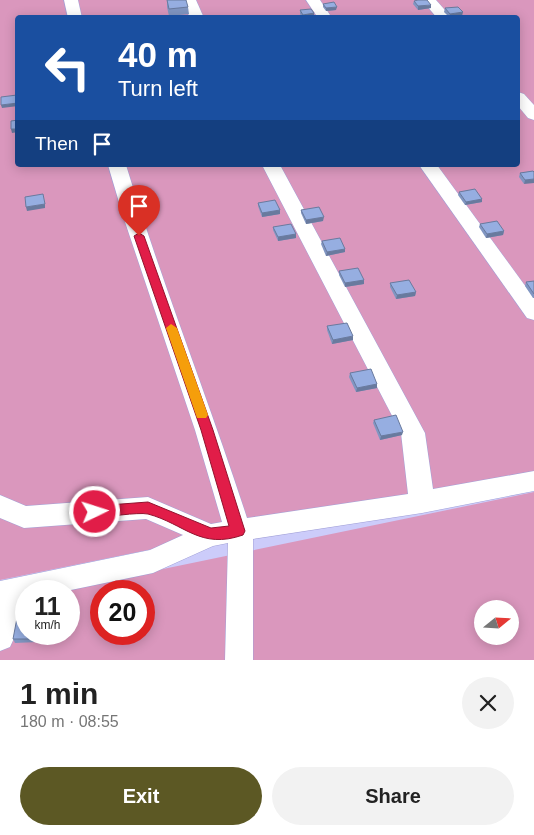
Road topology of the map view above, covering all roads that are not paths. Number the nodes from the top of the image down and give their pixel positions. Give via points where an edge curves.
1 (71, 0) edge
2 (189, 0) edge
3 (313, 0) edge
4 (429, 0) edge
5 (74, 15) edge
6 (196, 15) edge
7 (323, 15) edge
8 (442, 15) edge
9 (520, 99) edge
10 (534, 115) edge
11 (118, 167) edge
12 (272, 167) edge
13 (429, 167) edge
14 (534, 313) edge
15 (534, 481) edge
16 (422, 502) junction
17 (0, 506) edge
18 (238, 531) junction
19 (210, 534) junction
20 (8, 591) edge
21 (0, 638) edge
22 (239, 660) edge

1 - 5 lane
2 - 6 lane
3 - 7 lane
4 - 8 lane
9 - 10 lane
11 - 18 lane
12 - 16 lane via 413,433
13 - 14 lane
15 - 16 lane
16 - 18 lane
17 - 19 lane via 24,517 148,508
18 - 19 lane
18 - 22 lane via 241,544
19 - 20 lane via 153,561
20 - 21 lane

